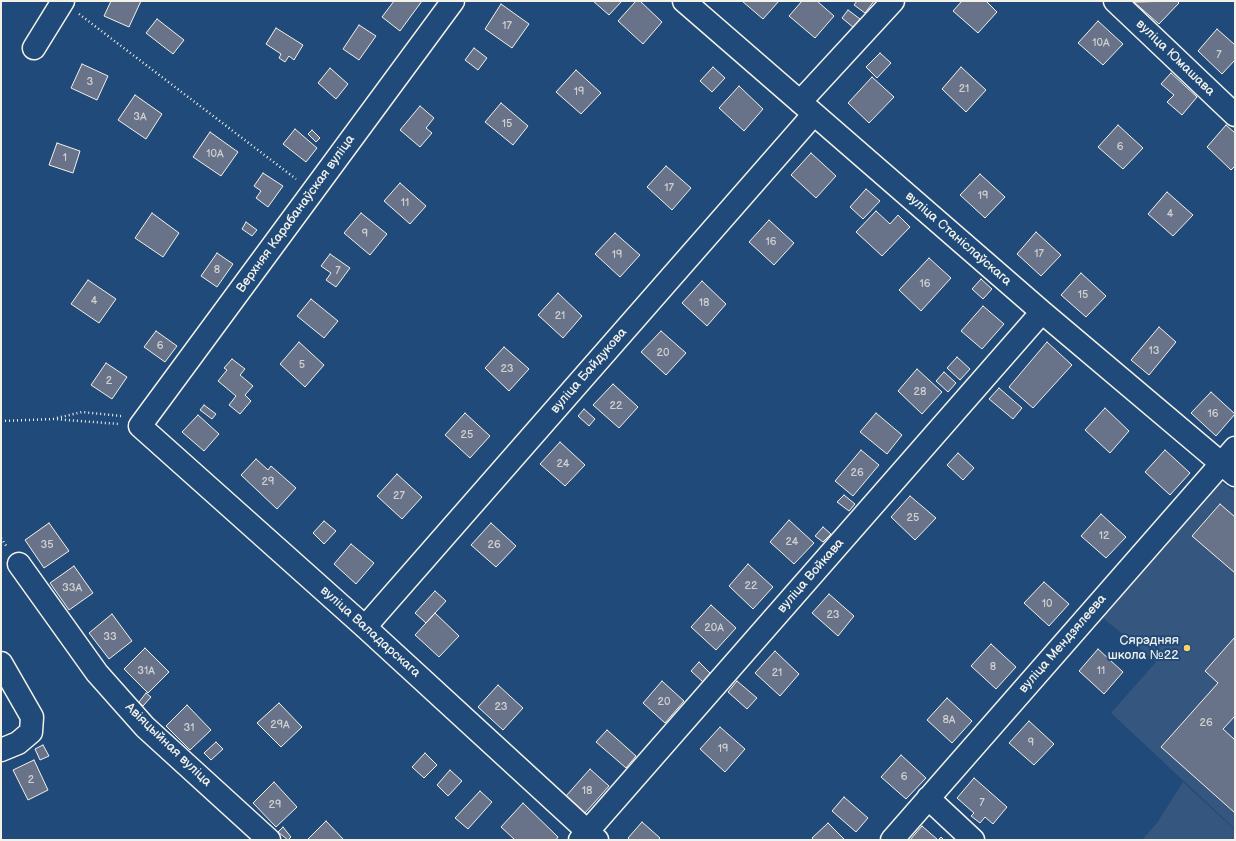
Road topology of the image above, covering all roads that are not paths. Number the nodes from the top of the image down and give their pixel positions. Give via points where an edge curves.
1 (63, 1) edge
2 (453, 1) edge
3 (684, 1) edge
4 (893, 1) edge
5 (1115, 1) edge
6 (34, 48) dead end
7 (807, 108) junction
8 (1235, 116) edge
9 (1042, 312) junction
10 (142, 423) joint
11 (1230, 462) edge
12 (19, 564) dead end
13 (365, 627) junction
14 (1, 663) edge
15 (1, 750) edge
16 (928, 798) junction
17 (588, 837) edge
18 (269, 840) edge
19 (892, 840) edge
20 (973, 840) edge

1 - 6 street
2 - 10 street, Верхняя Карабанаўская вуліца
3 - 7 street, вуліца Станіслаўскага
4 - 7 street, вуліца Байдукова
5 - 8 street, вуліца Юмашава
7 - 9 street, вуліца Станіслаўскага
7 - 13 street, вуліца Байдукова
9 - 11 street, вуліца Станіслаўскага
9 - 17 street, вуліца Войкава
10 - 13 street, вуліца Валадарскага
11 - 16 street, вуліца Мендзялеева
12 - 18 street, Авіяцыйная вуліца via 97,673 145,727
13 - 17 street, вуліца Валадарскага
14 - 15 street via 32,716 31,732 18,743
16 - 19 street, вуліца Мендзялеева
16 - 20 street

